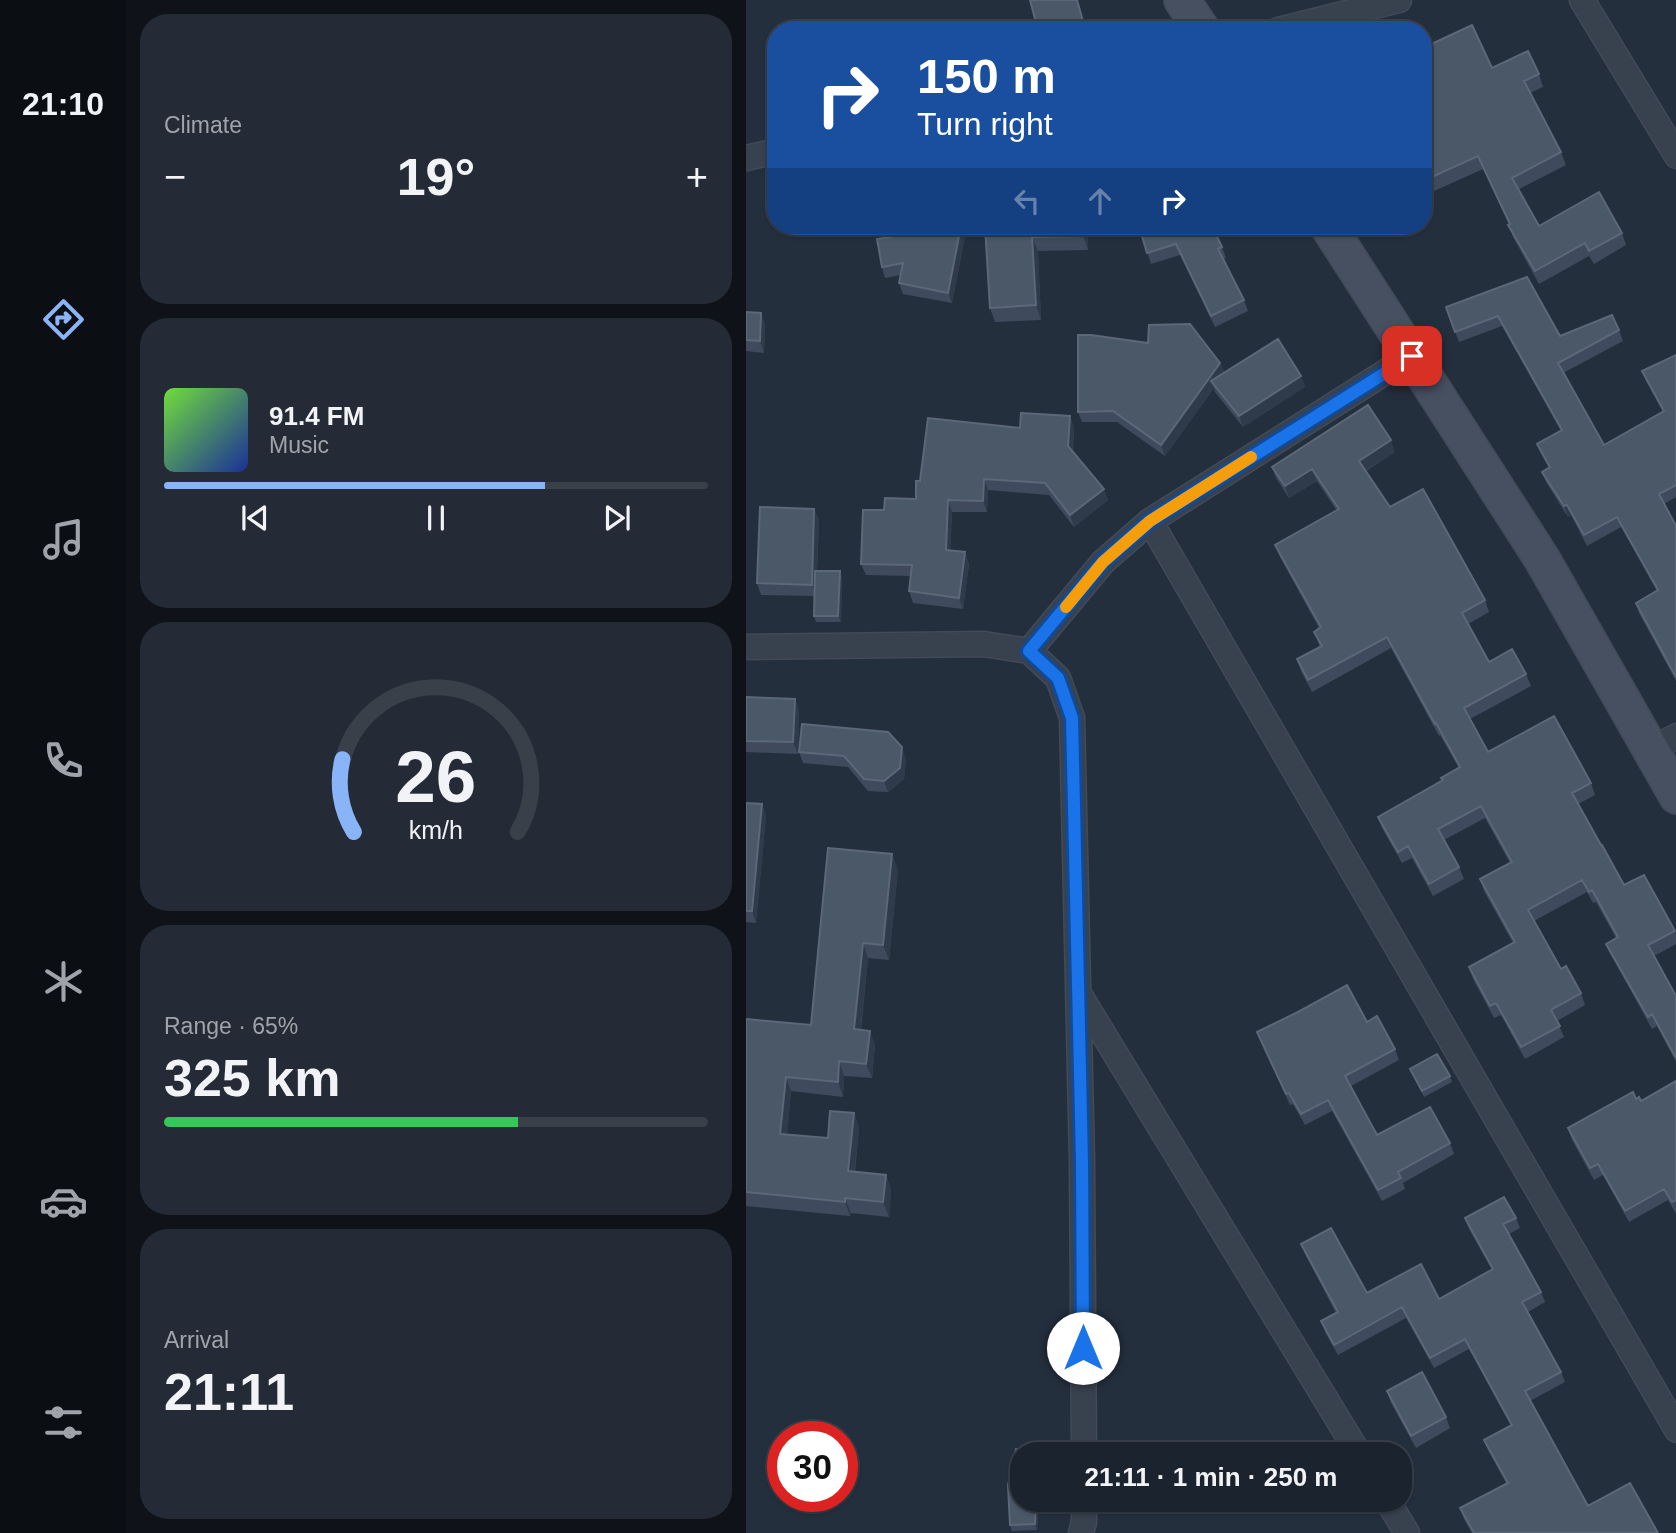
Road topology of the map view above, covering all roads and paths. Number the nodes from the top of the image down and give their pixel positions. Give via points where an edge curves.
1 (1182, 0) edge
2 (1399, 0) edge
3 (1582, 0) edge
4 (1196, 21) edge
5 (1315, 21) edge
6 (767, 152) edge
7 (1676, 156) edge
8 (746, 158) edge
9 (1334, 235) edge
10 (1412, 356) junction
11 (1150, 521) junction
12 (746, 647) edge
13 (1029, 651) junction
14 (1663, 743) edge
15 (1676, 796) edge
16 (1079, 993) junction
17 (1676, 1430) edge
18 (1084, 1442) edge
19 (1352, 1442) edge
20 (1084, 1512) edge
21 (1394, 1512) edge
22 (1081, 1533) edge
23 (1407, 1533) edge

1 - 4 street
2 - 5 street
3 - 7 street
6 - 8 street
9 - 10 street
10 - 11 street
10 - 14 street
11 - 13 street via 1103,562
11 - 17 street
12 - 13 street via 984,644
13 - 16 street via 1058,678 1072,718
14 - 15 street
16 - 18 street
16 - 19 street
20 - 22 street
21 - 23 street

